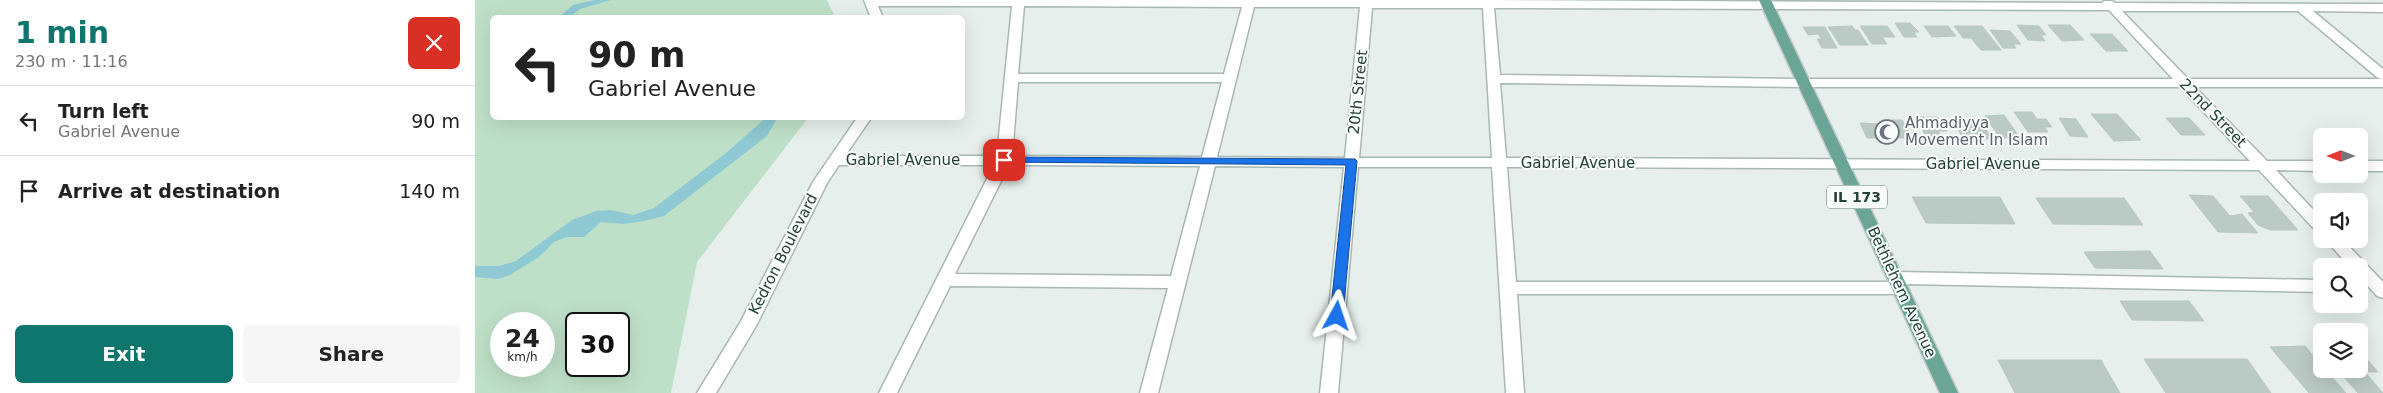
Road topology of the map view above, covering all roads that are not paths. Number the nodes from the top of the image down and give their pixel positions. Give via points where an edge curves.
1 (871, 1) edge
2 (1249, 2) edge
3 (1367, 2) edge
4 (1488, 2) edge
5 (1018, 3) junction
6 (1767, 3) edge
7 (2109, 4) edge
8 (2297, 4) edge
9 (2383, 8) edge
10 (876, 15) edge
11 (2383, 75) edge
12 (1011, 78) junction
13 (1229, 78) junction
14 (1493, 79) junction
15 (1804, 82) junction
16 (2183, 82) junction
17 (2383, 83) edge
18 (863, 120) edge
19 (835, 160) junction
20 (1004, 160) junction
21 (1208, 161) junction
22 (1351, 161) junction
23 (1499, 162) junction
24 (1842, 164) junction
25 (2263, 166) junction
26 (2313, 166) edge
27 (2368, 166) edge
28 (2383, 166) edge
29 (2313, 219) edge
30 (2342, 248) edge
31 (945, 280) junction
32 (1177, 282) junction
33 (1898, 283) junction
34 (2313, 286) edge
35 (2368, 287) edge
36 (1508, 288) junction
37 (2381, 288) edge
38 (706, 393) edge
39 (888, 393) edge
40 (1149, 393) edge
41 (1329, 393) edge
42 (1515, 393) edge
43 (1949, 393) edge

1 - 5 street
1 - 10 street
2 - 3 street
2 - 5 street
2 - 13 street
3 - 4 street
3 - 22 street, 20th Street
4 - 6 street
4 - 14 street
5 - 12 street
6 - 7 street
6 - 15 main road, Bethlehem Avenue / IL 173
7 - 8 street
7 - 16 street, 22nd Street
8 - 9 street
8 - 11 street
12 - 13 street
12 - 20 street
13 - 21 street
14 - 15 street
14 - 23 street
15 - 16 street
15 - 24 main road, Bethlehem Avenue / IL 173
16 - 17 street
16 - 25 street, 22nd Street
18 - 19 street, Kedron Boulevard
19 - 20 street, Gabriel Avenue
19 - 38 street, Kedron Boulevard via 820,182 747,326
20 - 21 street, Gabriel Avenue
20 - 31 street
21 - 22 street, Gabriel Avenue
21 - 32 street
22 - 23 street, Gabriel Avenue
22 - 41 street, 20th Street
23 - 24 street, Gabriel Avenue
23 - 36 street
24 - 25 street, Gabriel Avenue
24 - 33 main road, Bethlehem Avenue / IL 173
25 - 26 street, Gabriel Avenue
25 - 29 street, 22nd Street
27 - 28 street
30 - 37 street
31 - 32 street
31 - 39 street
32 - 40 street
33 - 34 street
33 - 36 street
33 - 43 main road, Bethlehem Avenue / IL 173
35 - 37 street
36 - 42 street

